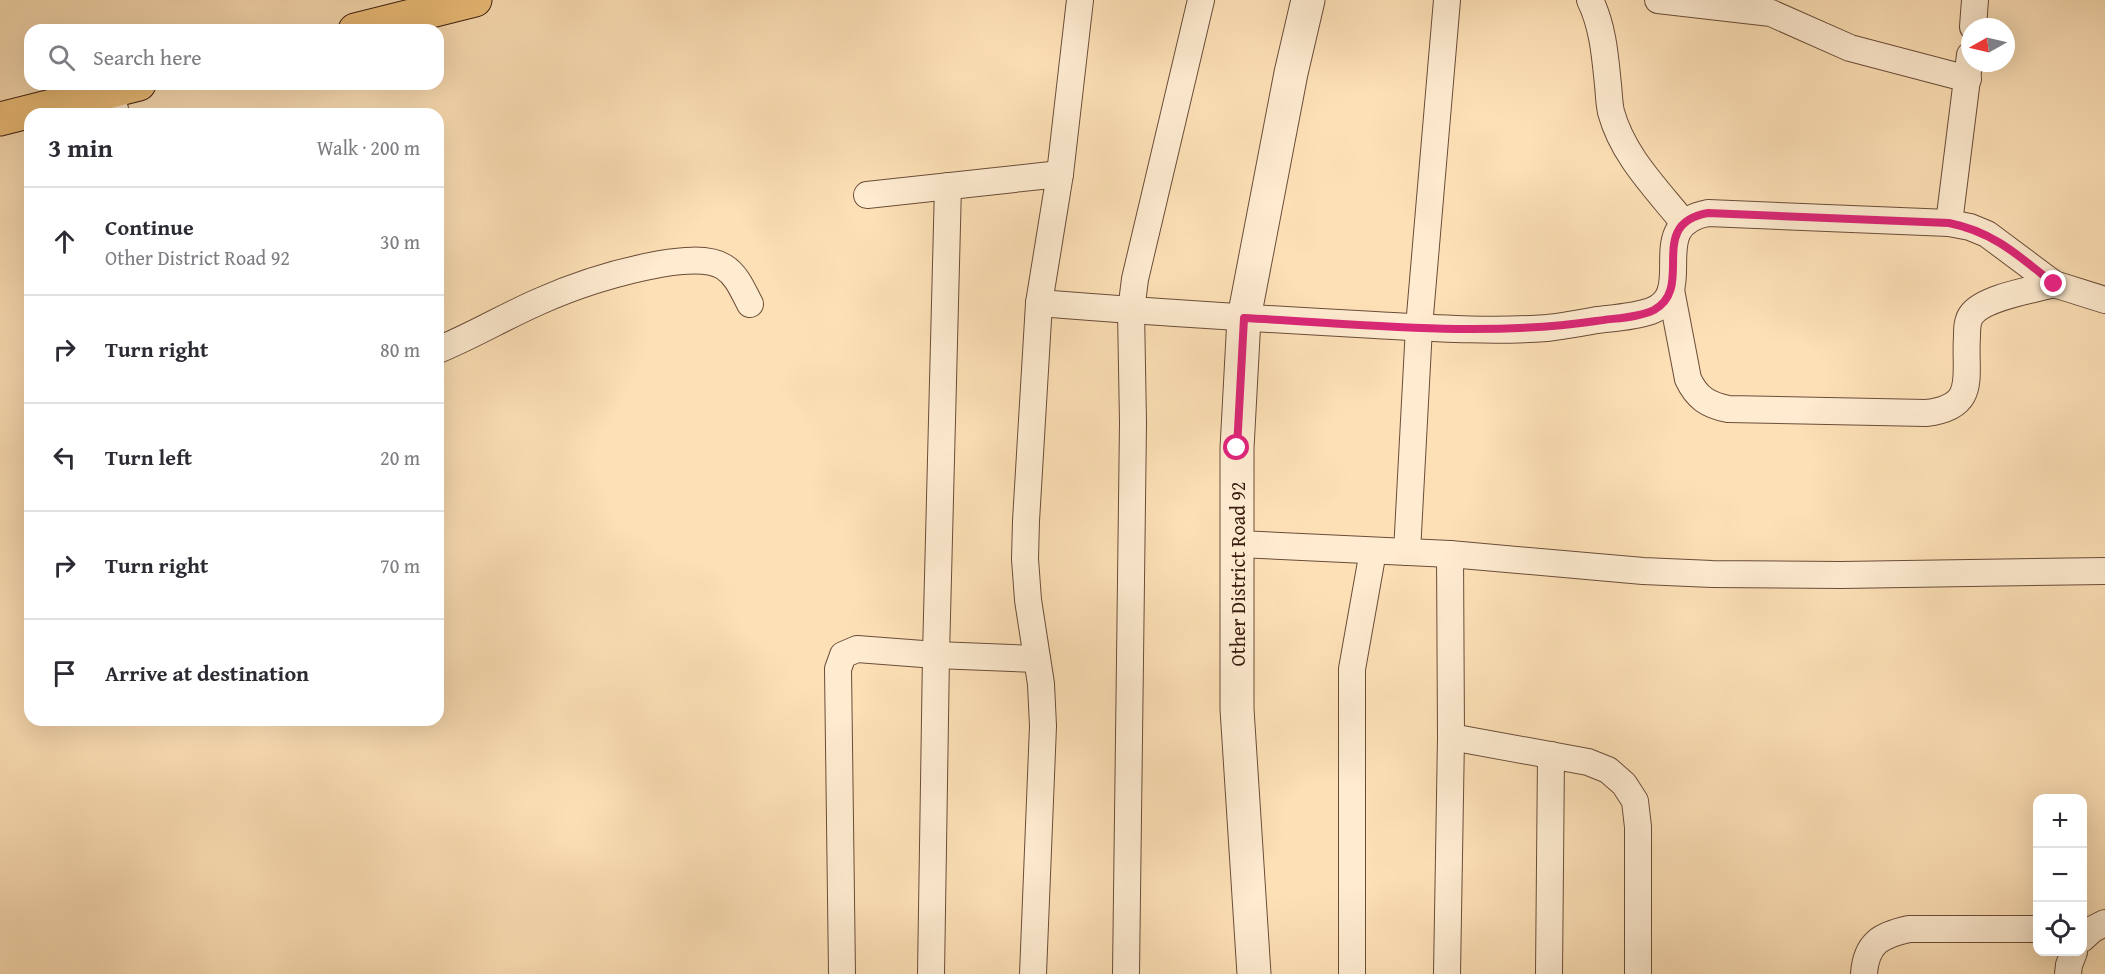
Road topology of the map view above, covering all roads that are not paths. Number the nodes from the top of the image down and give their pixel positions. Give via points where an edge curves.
1 (475, 0) edge
2 (1080, 0) edge
3 (1201, 0) edge
4 (1308, 0) edge
5 (1447, 0) edge
6 (1590, 0) edge
7 (1658, 0) edge
8 (1975, 0) edge
9 (1974, 18) edge
10 (379, 24) edge
11 (1961, 66) edge
12 (1968, 72) edge
13 (122, 96) edge
14 (55, 108) edge
15 (24, 114) edge
16 (0, 118) edge
17 (1060, 174) junction
18 (948, 186) junction
19 (867, 195) dead end
20 (1684, 223) junction
21 (1949, 223) junction
22 (2054, 284) junction
23 (1671, 290) junction
24 (2103, 293) edge
25 (1039, 303) junction
26 (750, 304) dead end
27 (1131, 311) junction
28 (1244, 318) junction
29 (1419, 327) junction
30 (444, 347) edge
31 (1238, 544) junction
32 (1373, 551) junction
33 (1407, 552) junction
34 (1450, 554) junction
35 (2105, 571) edge
36 (936, 655) junction
37 (1037, 660) junction
38 (1451, 737) junction
39 (1551, 755) junction
40 (2033, 929) edge
41 (2072, 956) edge
42 (842, 974) edge
43 (931, 974) edge
44 (1033, 974) edge
45 (1126, 974) edge
46 (1254, 974) edge
47 (1352, 974) edge
48 (1447, 974) edge
49 (1549, 974) edge
50 (1638, 974) edge
51 (1864, 974) edge
52 (2068, 974) edge

1 - 10 highway
2 - 17 street
3 - 27 street via 1135,279
4 - 28 street, Other District Road 92
5 - 29 street
6 - 20 street via 1603,36 1610,110 1618,134 1631,158
7 - 11 street via 1771,13 1850,48
8 - 9 street
12 - 21 street
13 - 14 highway
15 - 16 highway
17 - 18 street
17 - 25 street
18 - 19 street
18 - 36 street
20 - 21 street via 1708,213
20 - 23 street via 1673,244
21 - 22 street via 1987,234
22 - 23 street via 1993,301 1971,315 1963,396 1942,411 1926,413 1714,406 1702,400 1688,379
22 - 24 street
23 - 29 street via 1664,303 1652,311 1550,327
25 - 27 street
25 - 37 street via 1025,559
26 - 30 street via 739,283 724,267 681,261 620,271 573,287
27 - 28 street
27 - 45 street
28 - 29 street
28 - 31 street, Other District Road 92 via 1237,448
29 - 33 street
31 - 32 street
31 - 46 street, Other District Road 92 via 1237,709
32 - 33 street
32 - 47 street via 1352,669
33 - 34 street
34 - 35 street via 1712,574
34 - 38 street
36 - 37 street
36 - 42 street via 857,649 843,655 838,669
36 - 43 street
37 - 44 street via 1043,726
38 - 39 street
38 - 48 street
39 - 49 street
39 - 50 street via 1608,770 1635,801
40 - 51 street via 1909,929 1889,933 1874,943 1864,962
41 - 52 street

